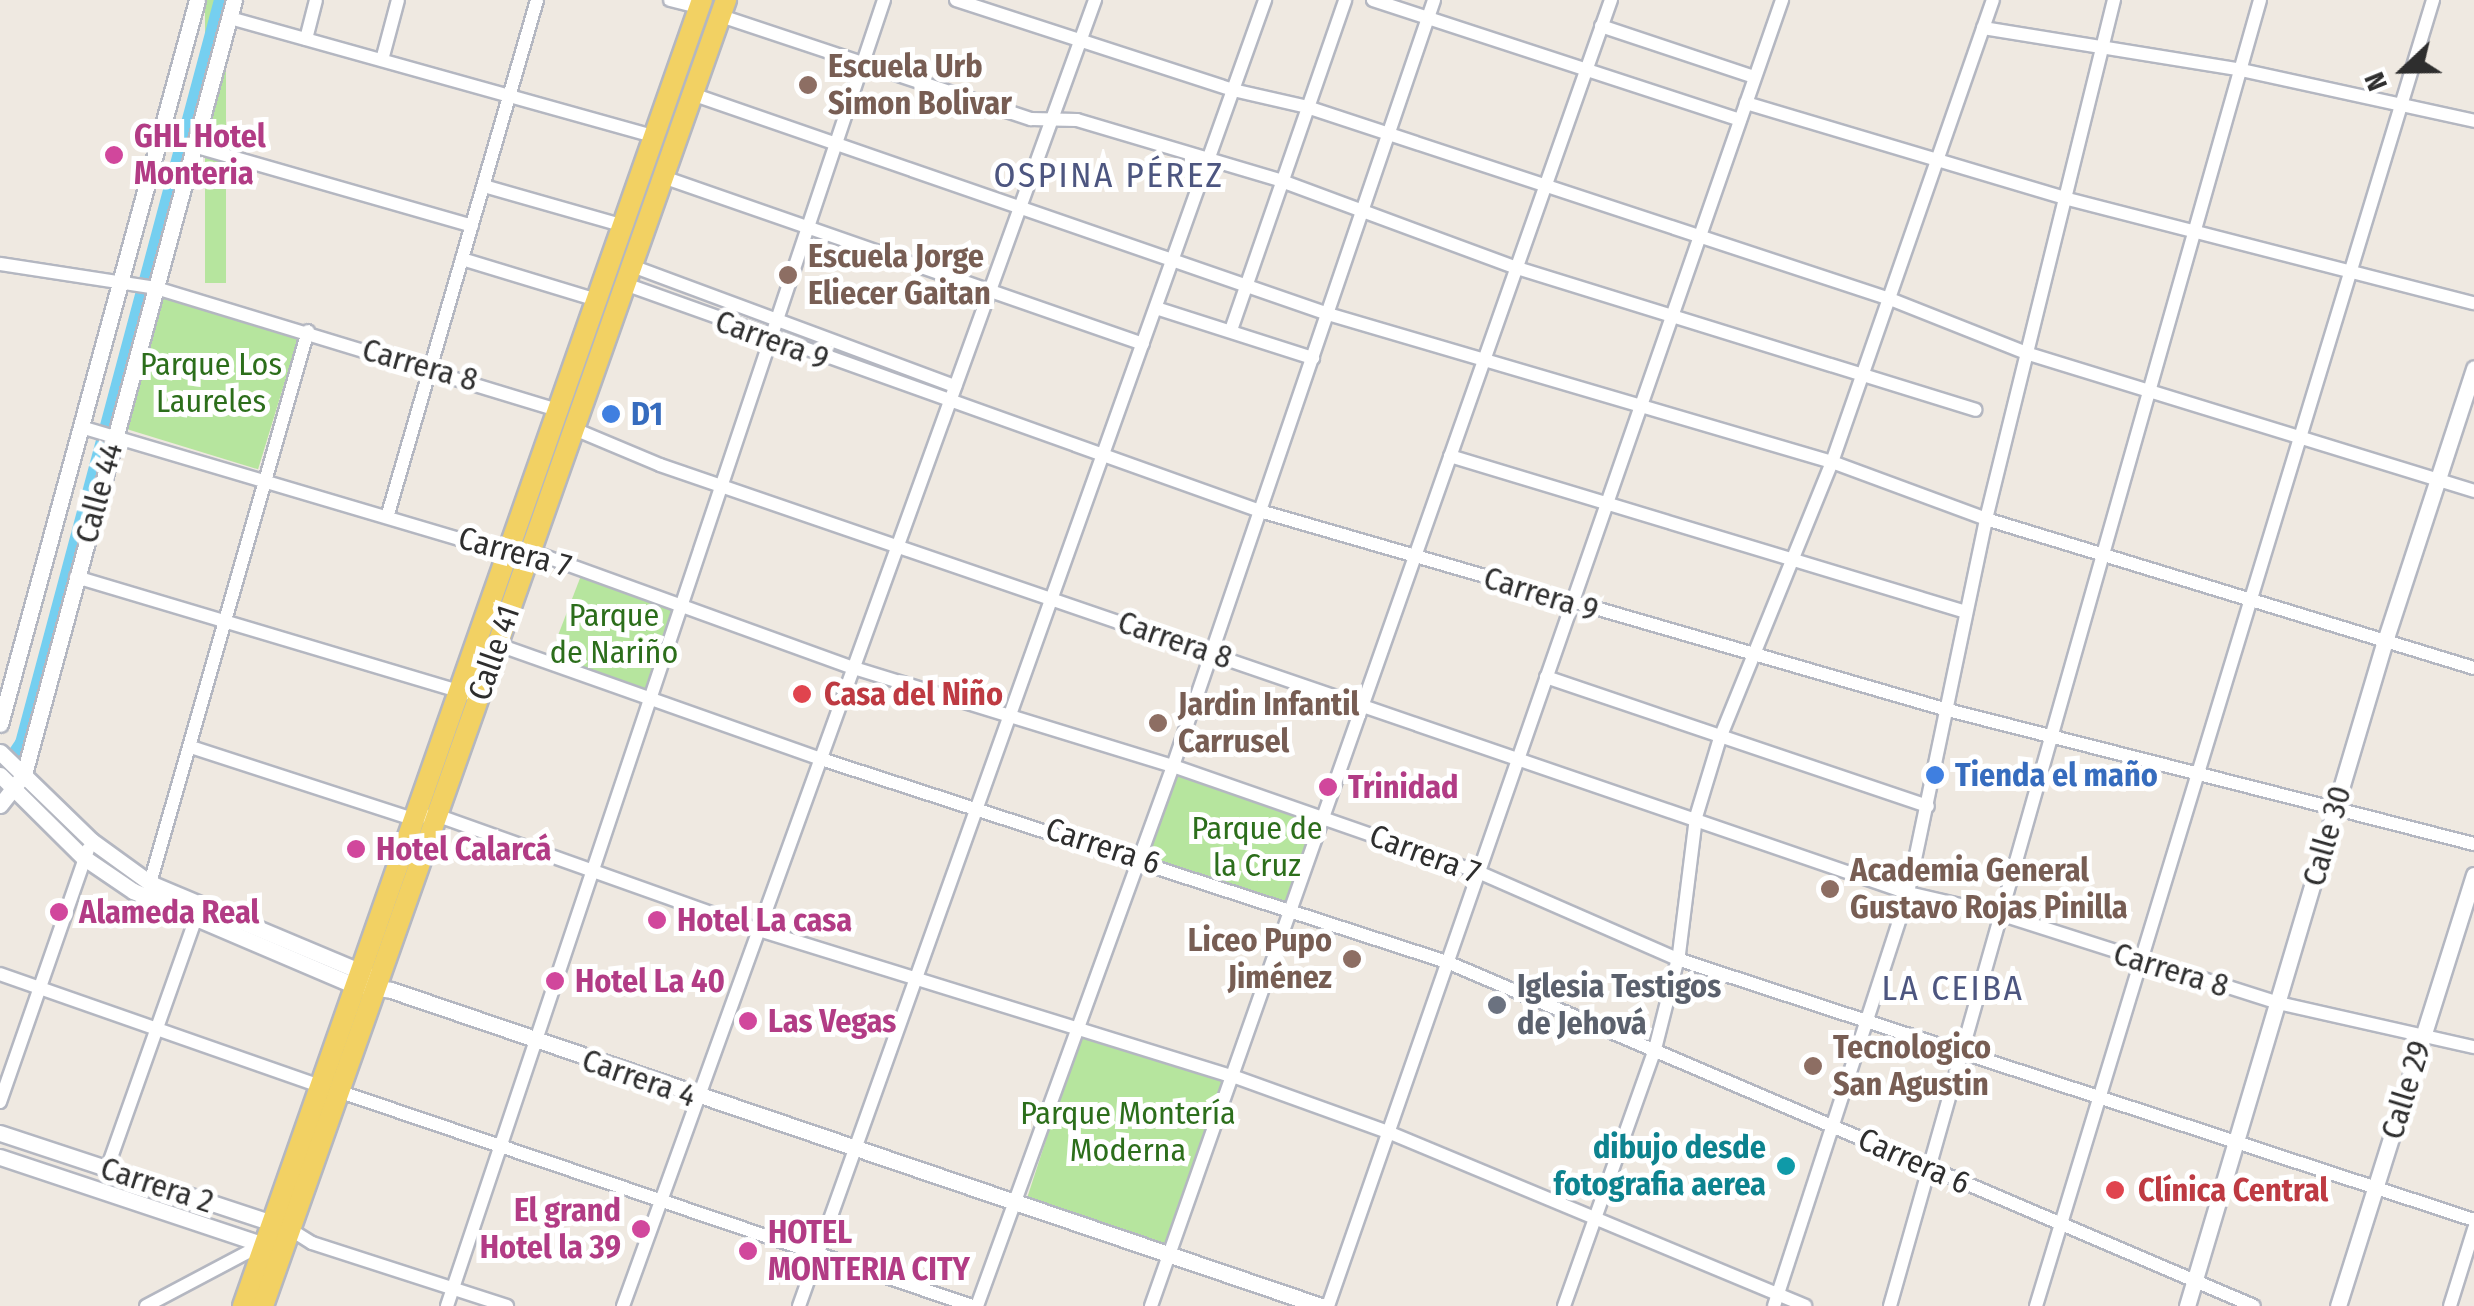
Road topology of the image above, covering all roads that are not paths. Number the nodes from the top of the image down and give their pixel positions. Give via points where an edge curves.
1 (197, 0) edge
2 (234, 0) edge
3 (316, 0) edge
4 (398, 0) edge
5 (537, 0) edge
6 (670, 0) edge
7 (884, 0) edge
8 (956, 0) edge
9 (1095, 0) edge
10 (1266, 0) edge
11 (1345, 0) edge
12 (1374, 0) edge
13 (1434, 0) edge
14 (1610, 0) edge
15 (1782, 0) edge
16 (1993, 0) edge
17 (2114, 0) edge
18 (2260, 0) edge
19 (2433, 0) edge
20 (701, 4) edge
21 (985, 5) edge
22 (724, 8) edge
23 (230, 18) junction
24 (1428, 19) junction
25 (1602, 26) junction
26 (1983, 28) junction
27 (306, 39) junction
28 (1080, 42) junction
29 (2102, 50) junction
30 (382, 60) junction
31 (864, 60) junction
32 (1586, 70) junction
33 (2241, 70) junction
34 (1754, 77) junction
35 (1234, 90) junction
36 (692, 94) junction
37 (510, 96) junction
38 (1746, 103) junction
39 (2401, 104) junction
40 (1307, 107) junction
41 (1052, 120) junction
42 (1740, 120) junction
43 (2474, 120) edge
44 (654, 136) junction
45 (1388, 138) junction
46 (837, 142) junction
47 (197, 147) junction
48 (1938, 160) junction
49 (1208, 161) junction
50 (662, 177) junction
51 (1279, 180) junction
52 (484, 186) junction
53 (1542, 189) junction
54 (2064, 198) junction
55 (1020, 209) junction
56 (1361, 214) junction
57 (472, 226) junction
58 (624, 226) junction
59 (808, 228) junction
60 (2194, 230) junction
61 (1699, 236) junction
62 (1174, 256) junction
63 (462, 260) junction
64 (0, 264) edge
65 (1514, 267) junction
66 (629, 276) junction
67 (2349, 276) junction
68 (124, 283) junction
69 (1244, 286) junction
70 (153, 287) junction
71 (990, 291) junction
72 (1890, 299) junction
73 (597, 300) junction
74 (2474, 303) edge
75 (1156, 308) junction
76 (1328, 314) junction
77 (1671, 318) junction
78 (777, 321) junction
79 (1231, 330) junction
80 (308, 332) junction
81 (770, 342) junction
82 (1142, 344) junction
83 (2029, 354) junction
84 (1313, 358) junction
85 (1482, 359) junction
86 (432, 368) junction
87 (2474, 368) edge
88 (1862, 376) junction
89 (955, 386) junction
90 (2150, 389) junction
91 (950, 402) junction
92 (556, 405) junction
93 (1640, 406) junction
94 (1974, 410) dead end
95 (86, 429) junction
96 (574, 431) junction
97 (111, 435) junction
98 (2300, 436) junction
99 (1103, 455) junction
100 (1450, 456) junction
101 (1832, 462) junction
102 (268, 480) junction
103 (2438, 480) junction
104 (722, 486) junction
105 (2474, 490) edge
106 (1607, 502) junction
107 (1260, 511) junction
108 (388, 514) junction
109 (1986, 519) junction
110 (898, 546) junction
111 (530, 551) junction
112 (504, 552) junction
113 (2104, 554) junction
114 (1418, 556) junction
115 (1795, 558) junction
116 (76, 577) junction
117 (1052, 598) junction
118 (2250, 599) junction
119 (1572, 604) junction
120 (681, 607) junction
121 (1966, 612) junction
122 (228, 624) junction
123 (496, 644) junction
124 (2384, 644) junction
125 (1212, 653) junction
126 (1755, 657) junction
127 (854, 668) junction
128 (2474, 668) edge
129 (1546, 676) junction
130 (456, 691) junction
131 (478, 696) junction
132 (650, 700) junction
133 (1367, 705) junction
134 (1944, 709) junction
135 (1010, 715) junction
136 (0, 724) edge
137 (2054, 735) junction
138 (1720, 738) junction
139 (192, 746) junction
140 (0, 752) edge
141 (1518, 756) junction
142 (821, 759) junction
143 (1173, 766) junction
144 (20, 770) junction
145 (2198, 774) junction
146 (9, 783) edge
147 (0, 805) edge
148 (1928, 806) junction
149 (978, 807) junction
150 (2334, 811) junction
151 (436, 815) junction
152 (1696, 817) junction
153 (410, 818) junction
154 (1326, 819) junction
155 (92, 841) junction
156 (2474, 844) edge
157 (83, 857) junction
158 (1139, 858) junction
159 (594, 868) junction
160 (1478, 872) junction
161 (2474, 875) edge
162 (150, 883) junction
163 (1908, 893) junction
164 (1296, 909) junction
165 (197, 914) junction
166 (2003, 915) junction
167 (759, 930) junction
168 (1678, 960) junction
169 (1447, 962) junction
170 (2140, 962) junction
171 (0, 974) edge
172 (354, 977) junction
173 (916, 978) junction
174 (375, 985) junction
175 (38, 986) junction
176 (2278, 1003) junction
177 (1866, 1020) junction
178 (1078, 1023) junction
179 (161, 1030) junction
180 (2423, 1032) junction
181 (536, 1042) junction
182 (2474, 1046) edge
183 (1655, 1049) junction
184 (1963, 1054) junction
185 (1236, 1077) junction
186 (327, 1088) junction
187 (698, 1098) junction
188 (2098, 1100) junction
189 (0, 1102) edge
190 (1830, 1124) junction
191 (1388, 1132) junction
192 (0, 1133) edge
193 (502, 1143) junction
194 (2235, 1147) junction
195 (855, 1151) junction
196 (0, 1157) edge
197 (1932, 1166) junction
198 (107, 1169) junction
199 (2376, 1189) junction
200 (660, 1202) junction
201 (1014, 1203) junction
202 (1590, 1220) junction
203 (2474, 1220) edge
204 (280, 1225) junction
205 (2060, 1228) junction
206 (2474, 1229) edge
207 (312, 1243) junction
208 (272, 1247) junction
209 (1170, 1255) junction
210 (817, 1257) junction
211 (2195, 1281) junction
212 (453, 1289) junction
213 (1776, 1301) edge
214 (146, 1306) edge
215 (243, 1306) edge
216 (262, 1306) edge
217 (447, 1306) edge
218 (507, 1306) edge
219 (623, 1306) edge
220 (800, 1306) edge
221 (974, 1306) edge
222 (1151, 1306) edge
223 (1324, 1306) edge
224 (1564, 1306) edge
225 (1805, 1306) edge
226 (1890, 1306) edge
227 (2036, 1306) edge
228 (2188, 1306) edge
229 (2254, 1306) edge
230 (2338, 1306) edge
231 (2450, 1306) edge

1 - 68 street, Calle 44
2 - 23 street, Calle 44
3 - 27 street
4 - 30 street
5 - 37 street
6 - 20 street
7 - 31 street
8 - 21 street
9 - 28 street
10 - 35 street
11 - 40 street
12 - 24 street
13 - 24 street
14 - 25 street
15 - 34 street
16 - 26 street
17 - 29 street
18 - 33 street
19 - 39 street
20 - 44 main road, Calle 41
21 - 28 street
22 - 31 street
22 - 36 main road, Calle 41
23 - 27 street
23 - 47 street, Calle 44
24 - 32 street
24 - 45 street
25 - 32 street
25 - 34 street
26 - 29 street
26 - 48 street
27 - 30 street
28 - 35 street
28 - 41 street
29 - 33 street
29 - 54 street
30 - 37 street
31 - 41 street via 1031,119
31 - 46 street
32 - 42 street
32 - 53 street
33 - 39 street
33 - 60 street
34 - 38 street
35 - 40 street
35 - 49 street
36 - 46 street
36 - 50 main road, Calle 41
37 - 44 street
37 - 52 street
38 - 42 street
38 - 48 street
39 - 43 street
39 - 67 street
40 - 45 street
40 - 51 street
41 - 49 street via 1077,120
41 - 55 street
42 - 61 street
44 - 58 main road, Calle 41
45 - 53 street
45 - 56 street
46 - 55 street
46 - 59 street
47 - 57 street
47 - 70 street, Calle 44
48 - 54 street
48 - 72 street
49 - 51 street
49 - 62 street
50 - 59 street
50 - 66 main road, Calle 41
51 - 56 street
51 - 69 street
52 - 57 street
52 - 58 street
53 - 61 street
53 - 65 street
54 - 60 street
54 - 83 street
55 - 62 street
55 - 71 street
56 - 65 street
56 - 76 street
57 - 63 street
58 - 73 main road, Calle 41
59 - 71 street
59 - 78 street
60 - 67 street
60 - 90 street
61 - 72 street
61 - 77 street
62 - 69 street
62 - 75 street
63 - 73 street
63 - 86 street
64 - 68 street, Carrera 8
65 - 77 street
65 - 85 street
66 - 78 street, Carrera 9
66 - 81 street, Carrera 9
66 - 96 main road, Calle 41
67 - 74 street
67 - 98 street
68 - 70 street, Carrera 8
68 - 95 street, Calle 44
69 - 76 street
69 - 79 street
70 - 80 street, Carrera 8
70 - 97 street, Calle 44
71 - 82 street
71 - 89 street
72 - 83 street
72 - 88 street
73 - 92 main road, Calle 41
75 - 79 street
75 - 82 street
76 - 84 street
76 - 85 street
77 - 88 street
77 - 93 street
78 - 81 street
78 - 89 street, Carrera 9
79 - 84 street
80 - 86 street, Carrera 8
80 - 102 street
81 - 91 street, Carrera 9
81 - 104 street
82 - 99 street
83 - 90 street
83 - 109 street
84 - 107 street
85 - 93 street
85 - 100 street
86 - 92 street, Carrera 8
86 - 108 street
87 - 103 street, Calle 30
88 - 94 street
88 - 101 street
89 - 91 street
90 - 98 street
90 - 113 street
91 - 99 street, Carrera 9
91 - 110 street
92 - 96 street
92 - 112 main road, Calle 41
93 - 101 street
93 - 106 street
95 - 97 street, Carrera 7
95 - 136 street, Calle 44
96 - 104 street, Carrera 8
96 - 111 main road, Calle 41
97 - 102 street, Carrera 7
97 - 116 street, Calle 44
98 - 103 street
98 - 118 street
99 - 107 street, Carrera 9
99 - 117 street
100 - 106 street
100 - 114 street
101 - 109 street
101 - 115 street
102 - 108 street, Carrera 7
102 - 122 street
103 - 105 street
103 - 124 street, Calle 30
104 - 110 street, Carrera 8
104 - 120 street
106 - 115 street
106 - 119 street
107 - 114 street, Carrera 9
107 - 125 street
108 - 112 street, Carrera 7
109 - 113 street
109 - 121 street
110 - 117 street, Carrera 8
110 - 127 street
111 - 112 street, Carrera 7
111 - 120 street, Carrera 7
111 - 123 main road, Calle 41
112 - 130 main road, Calle 41
113 - 118 street
113 - 137 street
114 - 119 street, Carrera 9
114 - 133 street
115 - 121 street
115 - 126 street
116 - 122 street
116 - 144 street, Calle 44
117 - 125 street, Carrera 8
117 - 135 street
118 - 124 street
118 - 145 street
119 - 126 street, Carrera 9
119 - 129 street
120 - 127 street, Carrera 7
120 - 132 street
121 - 134 street
122 - 130 street
122 - 139 street
123 - 131 main road, Calle 41
123 - 132 street, Carrera 6
124 - 128 street
124 - 150 street, Calle 30
125 - 133 street, Carrera 8
125 - 143 street
126 - 134 street, Carrera 9
126 - 138 street
127 - 135 street, Carrera 7
127 - 142 street
129 - 138 street
129 - 141 street
130 - 131 street
130 - 153 main road, Calle 41
131 - 151 main road, Calle 41
132 - 142 street, Carrera 6
132 - 159 street
133 - 141 street, Carrera 8
133 - 154 street
134 - 137 street, Carrera 9
134 - 148 street
135 - 143 street, Carrera 7
135 - 149 street
137 - 145 street, Carrera 9
137 - 166 street
138 - 148 street
138 - 152 street
139 - 153 street
139 - 162 street
140 - 144 street, Carrera 4
141 - 152 street, Carrera 8
141 - 160 street
142 - 149 street, Carrera 6
142 - 167 street
143 - 154 street, Carrera 7
143 - 158 street
144 - 146 street, Calle 44
144 - 155 street, Carrera 4
145 - 150 street, Carrera 9
145 - 170 street
146 - 147 street, Calle 44
146 - 157 street, Carrera 4
148 - 163 street
149 - 158 street, Carrera 6
149 - 173 street
150 - 156 street, Carrera 9
150 - 176 street, Calle 30
151 - 153 street
151 - 159 street
151 - 174 main road, Calle 41
152 - 163 street, Carrera 8
152 - 168 street
153 - 172 main road, Calle 41
154 - 160 street, Carrera 7
154 - 164 street
155 - 157 street
155 - 162 street, Carrera 4
157 - 165 street, Carrera 4
157 - 175 street
158 - 164 street, Carrera 6
158 - 178 street
159 - 167 street
159 - 181 street
160 - 168 street, Carrera 7
160 - 169 street
161 - 180 street, Calle 29
162 - 165 street, Carrera 4
163 - 166 street, Carrera 8
163 - 177 street
164 - 169 street, Carrera 6
164 - 185 street
165 - 172 street, Carrera 4
165 - 179 street
166 - 170 street, Carrera 8
166 - 184 street
167 - 173 street
167 - 187 street
168 - 177 street, Carrera 7
168 - 183 street
169 - 183 street, Carrera 6
169 - 191 street
170 - 176 street, Carrera 8
170 - 188 street
171 - 175 street
172 - 174 street, Carrera 4
172 - 186 main road, Calle 41
173 - 178 street
173 - 195 street
174 - 181 street, Carrera 4
174 - 186 main road, Calle 41
175 - 179 street
175 - 189 street
176 - 180 street, Carrera 8
176 - 194 street, Calle 30
177 - 184 street, Carrera 7
177 - 190 street
178 - 185 street
178 - 201 street
179 - 186 street
179 - 198 street
180 - 182 street, Carrera 8
180 - 199 street, Calle 29
181 - 187 street, Carrera 4
181 - 193 street
183 - 190 street, Carrera 6
183 - 202 street
184 - 188 street, Carrera 7
184 - 197 street
185 - 191 street
185 - 209 street
186 - 193 street
186 - 204 main road, Calle 41
187 - 195 street, Carrera 4
187 - 200 street
188 - 194 street, Carrera 7
188 - 205 street
190 - 197 street, Carrera 6
190 - 213 street
191 - 202 street
191 - 223 street
192 - 198 street, Carrera 2
193 - 200 street
193 - 212 street
194 - 199 street, Carrera 7
194 - 211 street, Calle 30
195 - 201 street, Carrera 4
195 - 210 street
196 - 208 street, Carrera 2
197 - 205 street, Carrera 6
197 - 226 street
198 - 204 street, Carrera 2
199 - 203 street, Carrera 7
199 - 230 street, Calle 29
200 - 210 street
200 - 219 street
201 - 209 street, Carrera 4
201 - 221 street
202 - 213 street
202 - 224 street
204 - 207 street, Carrera 2
204 - 208 main road, Calle 41
205 - 211 street, Carrera 6
205 - 227 street
206 - 231 street
207 - 208 street, Carrera 2
207 - 212 street, Carrera 2
208 - 214 street
208 - 215 main road, Calle 41
208 - 216 main road, Calle 41
209 - 222 street
209 - 223 street, Carrera 4
210 - 220 street
210 - 221 street
211 - 228 street, Calle 30
211 - 229 street, Carrera 6
212 - 217 street
212 - 218 street, Carrera 2
213 - 225 street

